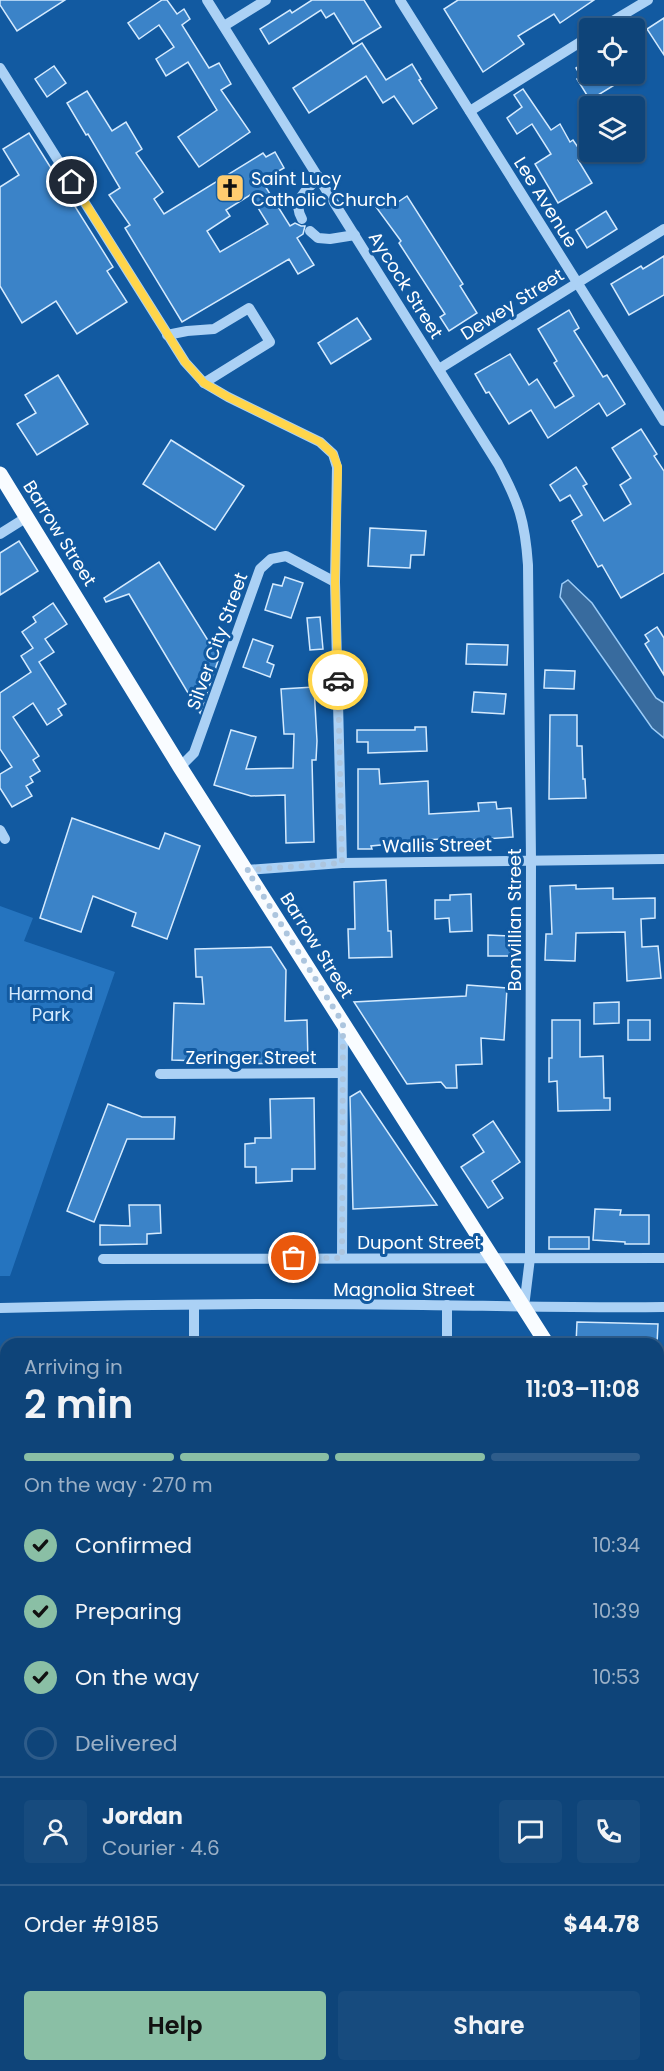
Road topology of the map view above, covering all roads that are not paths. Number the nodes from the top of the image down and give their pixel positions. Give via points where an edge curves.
1 (207, 0) edge
2 (266, 0) edge
3 (400, 0) edge
4 (648, 0) edge
5 (618, 18) edge
6 (224, 26) junction
7 (579, 43) edge
8 (0, 68) edge
9 (470, 111) junction
10 (319, 177) junction
11 (302, 219) dead end
12 (664, 229) edge
13 (310, 231) dead end
14 (355, 235) junction
15 (577, 283) junction
16 (167, 335) junction
17 (440, 369) junction
18 (204, 383) junction
19 (664, 421) edge
20 (0, 474) edge
21 (27, 517) junction
22 (526, 532) joint
23 (0, 534) edge
24 (335, 582) junction
25 (180, 766) junction
26 (664, 859) edge
27 (531, 861) junction
28 (342, 863) junction
29 (247, 870) junction
30 (343, 1023) junction
31 (342, 1073) junction
32 (160, 1074) dead end
33 (342, 1258) junction
34 (493, 1258) junction
35 (530, 1258) junction
36 (664, 1258) edge
37 (103, 1259) dead end
38 (194, 1305) junction
39 (447, 1305) junction
40 (524, 1307) junction
41 (664, 1307) edge
42 (0, 1308) edge
43 (194, 1338) edge
44 (447, 1338) edge
45 (543, 1338) edge

1 - 6 street, Aycock Street
2 - 6 street
3 - 9 street, Lee Avenue
4 - 5 street
6 - 10 street, Aycock Street
7 - 9 street
8 - 16 street
9 - 15 street, Lee Avenue
10 - 11 street via 298,202 297,211
10 - 14 street, Aycock Street
12 - 15 street, Dewey Street
13 - 14 street via 318,238
14 - 17 street, Aycock Street
15 - 17 street, Dewey Street
15 - 19 street, Lee Avenue
16 - 18 street
16 - 18 street via 214,329 249,308 270,342
17 - 22 street, Aycock Street via 512,490
18 - 24 street via 320,442 333,454 338,467
20 - 21 main road, Barrow Street
21 - 23 street
21 - 25 main road, Barrow Street
22 - 27 street, Bonvillian Street
24 - 25 street, Silver City Street via 286,556 271,559 260,569 194,753
24 - 28 street
25 - 29 main road, Barrow Street
26 - 27 street, Wallis Street
27 - 28 street, Wallis Street
27 - 35 street, Bonvillian Street
28 - 29 street, Wallis Street
29 - 30 main road, Barrow Street
30 - 31 street
30 - 34 main road, Barrow Street
31 - 32 street, Zeringer Street
31 - 33 street
33 - 34 street, Dupont Street
33 - 37 street, Dupont Street
34 - 35 street, Dupont Street
34 - 40 main road, Barrow Street
35 - 36 street, Dupont Street
35 - 40 street, Bonvillian Street
38 - 39 street, Magnolia Street
38 - 42 street, Magnolia Street
38 - 43 street
39 - 40 street, Magnolia Street
39 - 44 street
40 - 41 street, Magnolia Street
40 - 45 main road, Barrow Street

